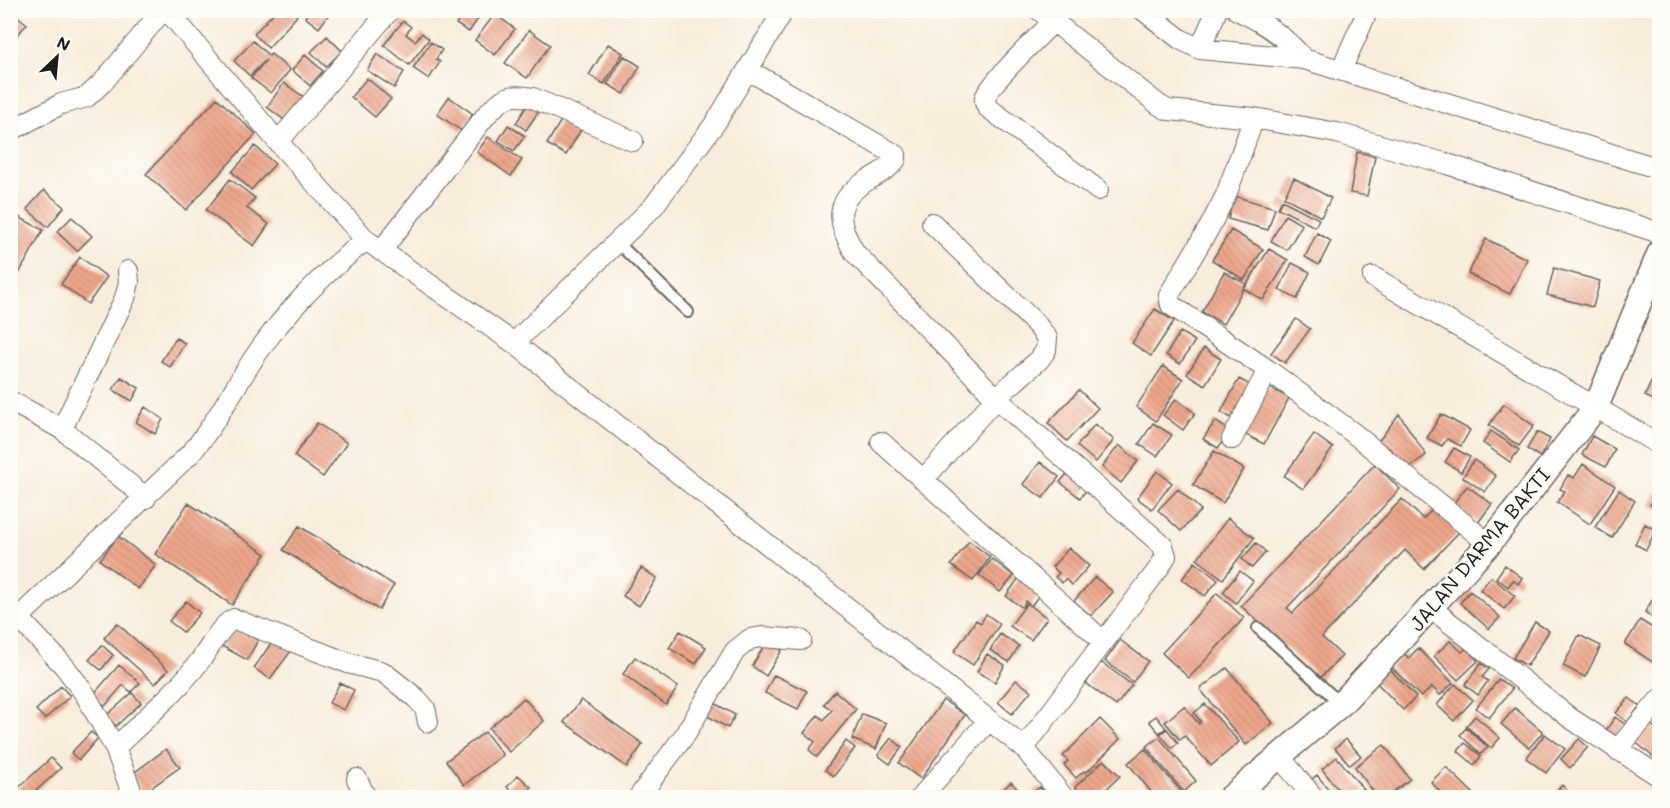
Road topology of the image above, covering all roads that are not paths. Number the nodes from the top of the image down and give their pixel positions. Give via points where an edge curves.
1 (165, 10) edge
2 (390, 10) edge
3 (784, 10) edge
4 (1143, 10) edge
5 (1217, 10) edge
6 (1237, 10) edge
7 (1368, 10) edge
8 (1046, 16) edge
9 (1200, 49) junction
10 (1304, 59) junction
11 (748, 70) junction
12 (1341, 70) junction
13 (1254, 118) junction
14 (10, 131) edge
15 (633, 141) dead end
16 (278, 142) junction
17 (1659, 169) edge
18 (1098, 190) dead end
19 (932, 223) dead end
20 (1659, 233) edge
21 (618, 243) junction
22 (374, 246) junction
23 (1659, 252) edge
24 (128, 271) dead end
25 (1373, 277) dead end
26 (688, 312) dead end
27 (514, 343) junction
28 (1268, 370) junction
29 (996, 398) junction
30 (10, 401) edge
31 (1596, 407) junction
32 (62, 429) junction
33 (1232, 439) dead end
34 (881, 442) dead end
35 (1659, 445) edge
36 (923, 480) junction
37 (146, 498) junction
38 (1489, 544) junction
39 (1431, 608) junction
40 (13, 618) edge
41 (1258, 628) dead end
42 (801, 640) dead end
43 (1103, 641) junction
44 (1659, 699) edge
45 (1341, 704) junction
46 (989, 720) junction
47 (428, 722) dead end
48 (114, 748) junction
49 (1024, 748) junction
50 (1617, 750) junction
51 (1279, 756) junction
52 (1659, 777) edge
53 (357, 779) dead end
54 (134, 798) edge
55 (366, 798) edge
56 (638, 798) edge
57 (920, 798) edge
58 (1064, 798) edge
59 (1230, 798) edge
60 (1314, 798) edge

1 - 14 street via 87,97 61,104
1 - 16 street
2 - 16 street
3 - 11 street
4 - 9 street via 1180,39
5 - 9 street
6 - 10 street via 1271,28
7 - 12 street
8 - 13 street via 1168,110
8 - 18 street via 985,98 985,104
9 - 10 street
10 - 12 street
11 - 21 street via 716,122 653,207
11 - 29 street via 896,155 888,168 854,187 845,198 841,210 846,238 855,254
12 - 17 street
13 - 20 street via 1347,136
13 - 28 street via 1226,195 1168,299 1175,308
15 - 22 street via 533,98 517,95 502,99
16 - 22 street
19 - 29 street via 1047,338 1046,350 1039,360
21 - 26 lane
21 - 27 street
22 - 27 street
22 - 37 street via 345,257 293,306 258,352 208,433
23 - 31 street, JALAN DARMA BAKTI
24 - 32 street via 125,298
25 - 31 street
27 - 46 street
28 - 33 street
28 - 38 street via 1352,432
29 - 36 street
29 - 43 street via 1163,546 1166,556 1159,568
30 - 32 street
31 - 35 street
31 - 38 street, JALAN DARMA BAKTI
32 - 37 street
34 - 36 street
36 - 43 street
37 - 40 street
38 - 39 street, JALAN DARMA BAKTI
39 - 45 street, JALAN DARMA BAKTI
39 - 50 street via 1570,718
40 - 48 street via 65,667 85,694
41 - 45 lane
42 - 56 street via 750,639 735,651 684,736
43 - 49 street
44 - 50 street
45 - 51 street, JALAN DARMA BAKTI
46 - 49 street
46 - 57 street
47 - 48 street via 416,698 383,672 348,663 234,619 223,626 179,685
48 - 54 street
49 - 58 street
50 - 52 street
51 - 59 street, JALAN DARMA BAKTI
51 - 60 street
53 - 55 street

